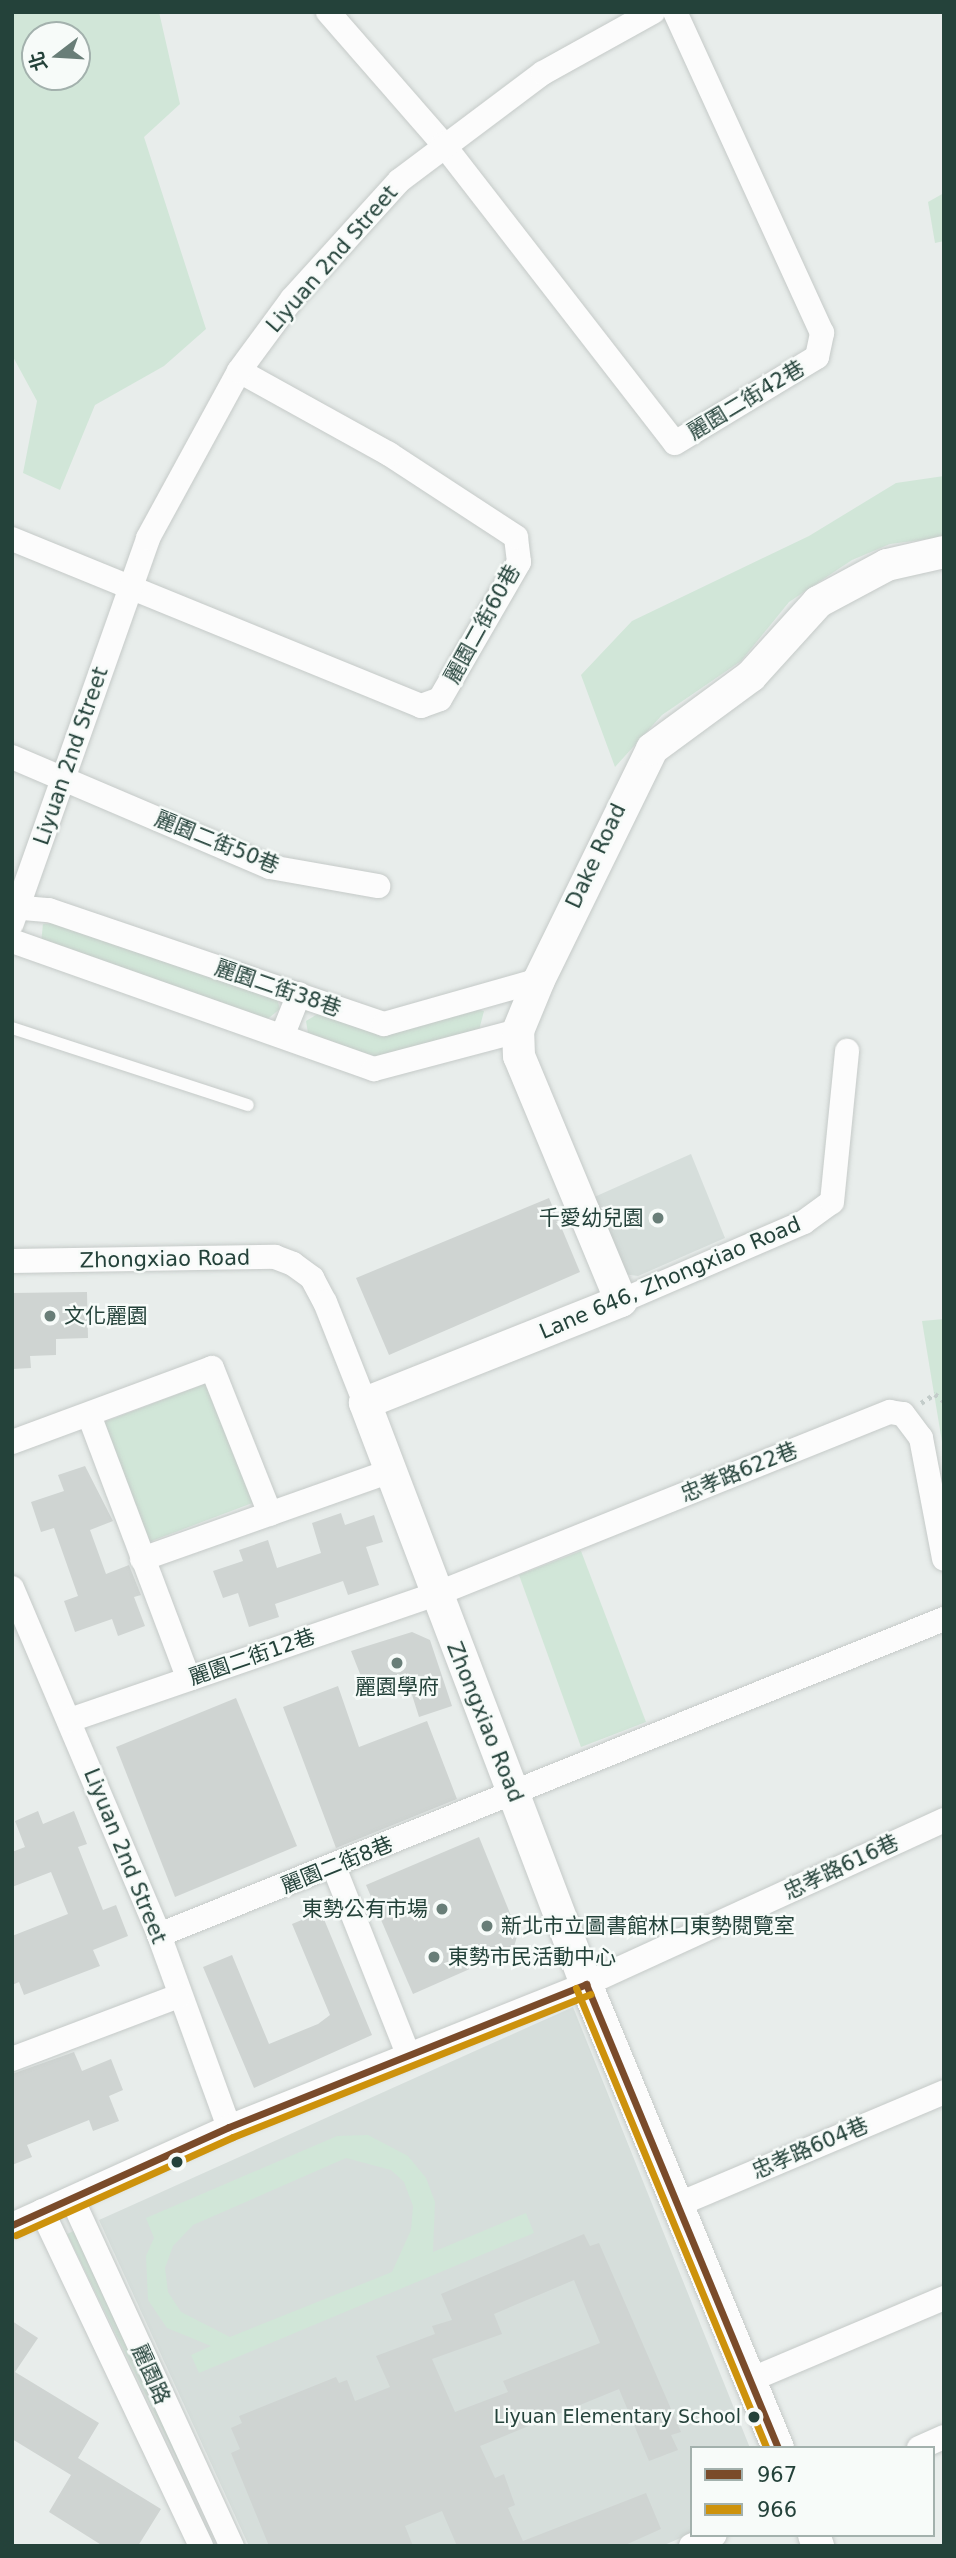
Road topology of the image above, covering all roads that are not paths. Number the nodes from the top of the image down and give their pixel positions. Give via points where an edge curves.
1 (328, 12) edge
2 (653, 12) edge
3 (675, 12) edge
4 (443, 144) junction
5 (239, 371) junction
6 (12, 539) edge
7 (944, 552) edge
8 (130, 592) junction
9 (12, 757) edge
10 (62, 777) junction
11 (378, 886) dead end
12 (14, 913) edge
13 (12, 941) edge
14 (539, 980) junction
15 (299, 994) junction
16 (12, 1028) edge
17 (518, 1031) junction
18 (283, 1034) junction
19 (847, 1051) dead end
20 (248, 1105) dead end
21 (12, 1261) edge
22 (621, 1301) junction
23 (365, 1403) junction
24 (89, 1415) junction
25 (12, 1443) edge
26 (390, 1471) junction
27 (270, 1514) junction
28 (142, 1559) junction
29 (944, 1559) edge
30 (12, 1588) edge
31 (433, 1595) junction
32 (944, 1619) edge
33 (189, 1679) junction
34 (70, 1720) junction
35 (514, 1791) junction
36 (944, 1820) edge
37 (334, 1867) junction
38 (159, 1935) junction
39 (586, 1984) junction
40 (178, 1996) junction
41 (408, 2054) junction
42 (12, 2059) edge
43 (944, 2092) edge
44 (229, 2127) junction
45 (73, 2201) junction
46 (677, 2205) junction
47 (42, 2211) junction
48 (12, 2225) edge
49 (944, 2298) edge
50 (750, 2380) junction
51 (944, 2437) edge
52 (777, 2446) edge
53 (924, 2446) edge
54 (711, 2537) edge
55 (201, 2546) edge
56 (232, 2546) edge
57 (691, 2546) edge

1 - 4 street
2 - 4 street, Liyuan 2nd Street via 543,73
3 - 4 street, 麗園二街42巷 via 822,333 817,357 675,443
4 - 5 street, Liyuan 2nd Street via 347,237
5 - 8 street, Liyuan 2nd Street via 181,469
5 - 8 street, 麗園二街60巷 via 389,454 516,537 519,562 440,699 421,706
6 - 8 street, 麗園二街60巷
7 - 14 street, Dake Road via 887,565 818,602 751,676 652,749
8 - 10 street, Liyuan 2nd Street
9 - 10 street, 麗園二街50巷
10 - 11 street, 麗園二街50巷 via 270,866
10 - 12 street, Liyuan 2nd Street
12 - 15 street, 麗園二街38巷 via 49,910
13 - 18 street, 麗園二街38巷
14 - 15 street, 麗園二街38巷 via 396,1023
14 - 17 street, Dake Road
15 - 18 street
16 - 20 lane
17 - 18 street, 麗園二街38巷 via 374,1069
17 - 22 street via 526,1074
19 - 22 street, Lane 646, Zhongxiao Road via 832,1202 804,1222
21 - 23 street, Zhongxiao Road via 275,1257 293,1264 312,1278 325,1302
22 - 23 street, Lane 646, Zhongxiao Road
23 - 26 street, Zhongxiao Road
24 - 25 street
24 - 27 street via 212,1368
24 - 28 street
26 - 27 street
26 - 31 street, Zhongxiao Road
27 - 28 street
28 - 33 street
29 - 31 street, 忠孝路622巷 via 921,1438 903,1414 890,1412
30 - 34 street, Liyuan 2nd Street
31 - 33 street, 麗園二街12巷
31 - 35 street, Zhongxiao Road
32 - 35 street
33 - 34 street, 麗園二街12巷
34 - 38 street, Liyuan 2nd Street
35 - 37 street, 麗園二街8巷
35 - 39 street, Zhongxiao Road
36 - 39 street, 忠孝路616巷
37 - 38 street, 麗園二街8巷
37 - 41 street
38 - 40 street, Liyuan 2nd Street
39 - 41 street, 忠孝路616巷
39 - 46 street, Zhongxiao Road
40 - 42 street
40 - 44 street, Liyuan 2nd Street
41 - 44 street, 忠孝路616巷
43 - 46 street, 忠孝路604巷
44 - 45 street, 忠孝路616巷
45 - 47 street, 忠孝路616巷
45 - 56 street, 麗園路
46 - 50 street, Zhongxiao Road
47 - 48 street, 忠孝路616巷
47 - 55 street, 麗園路
49 - 50 street
50 - 52 street, Zhongxiao Road
51 - 53 street
54 - 57 street

